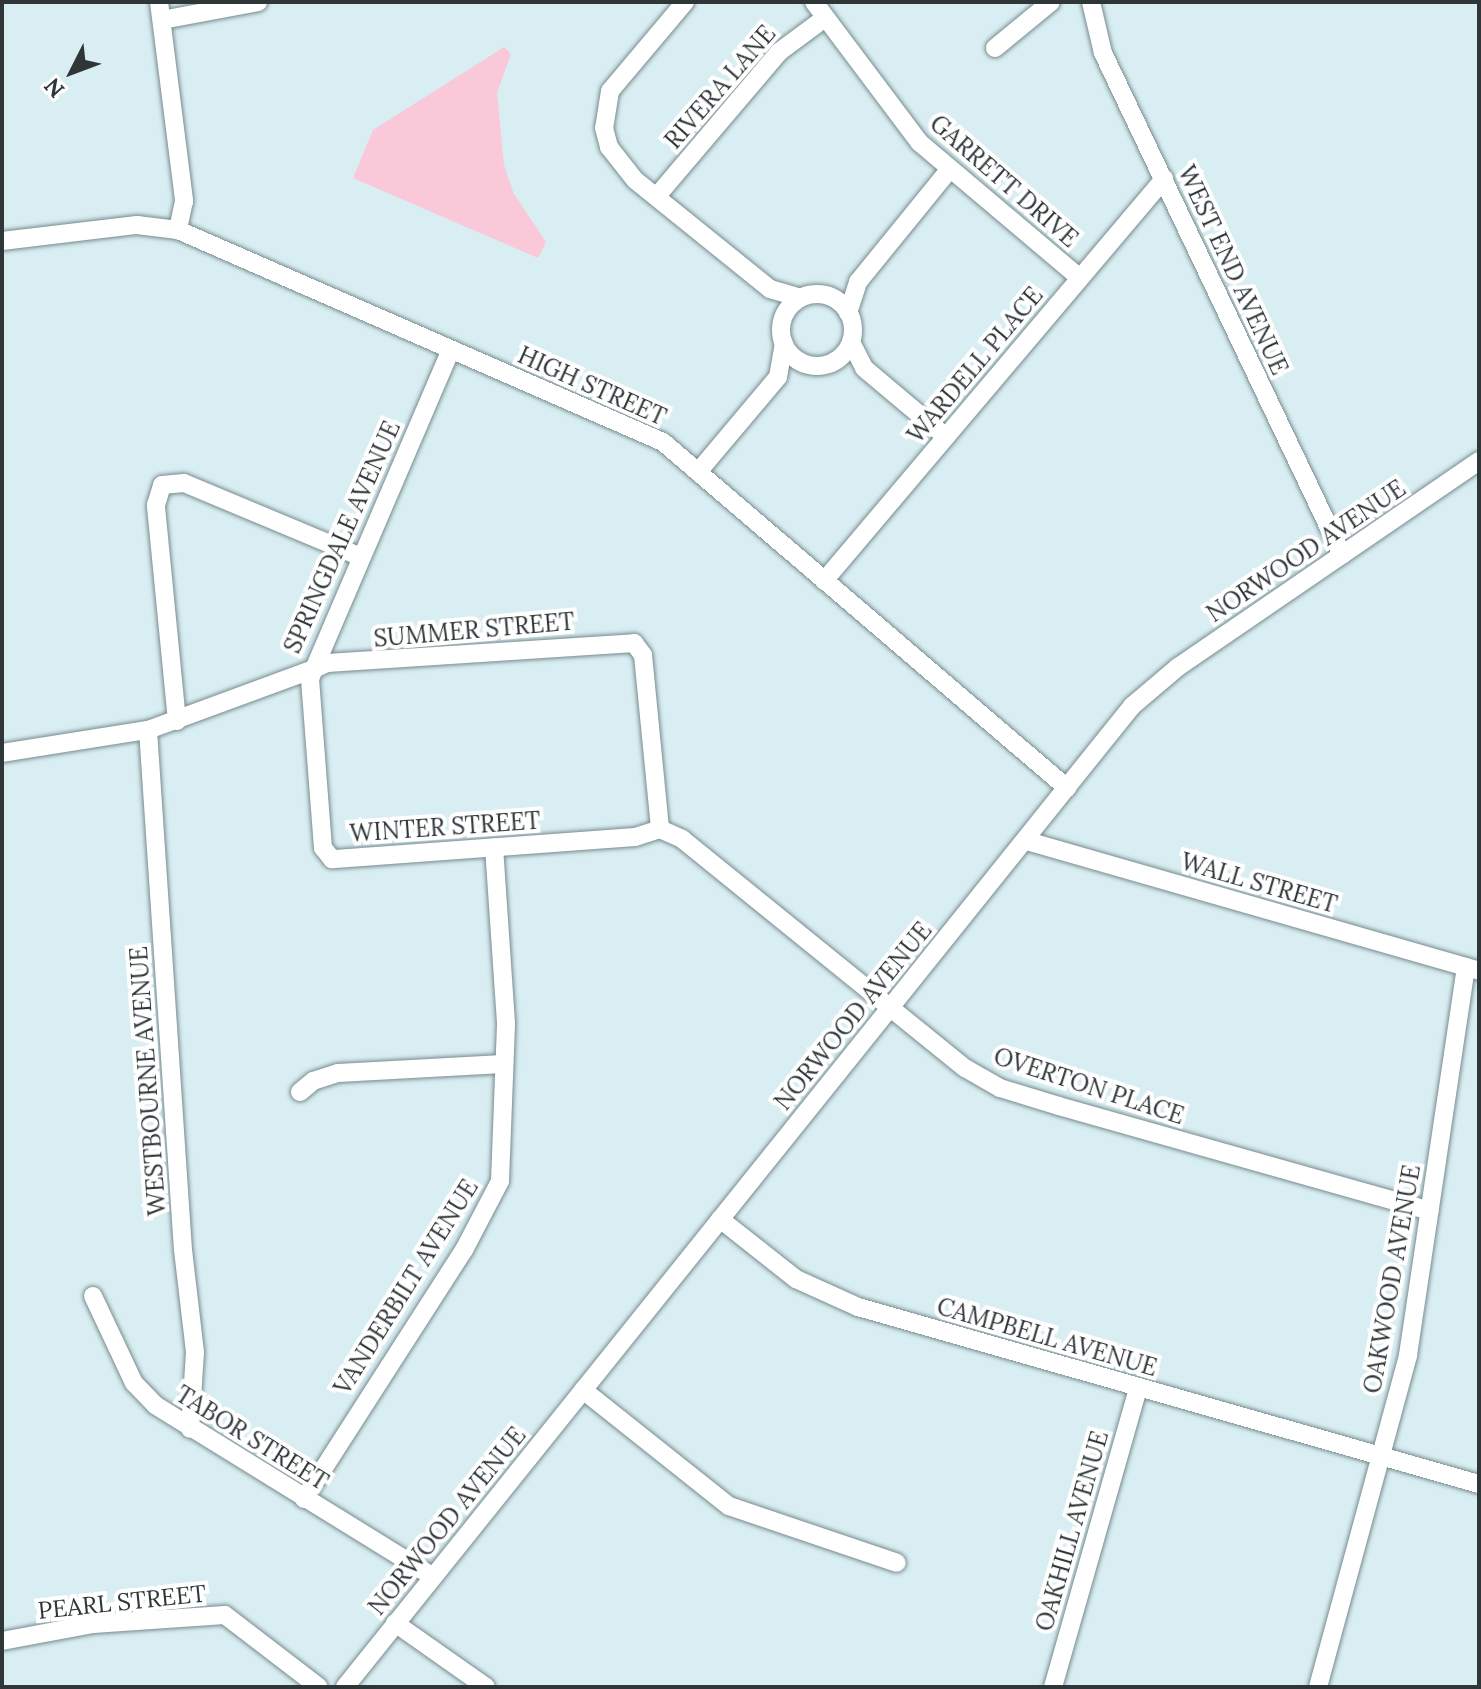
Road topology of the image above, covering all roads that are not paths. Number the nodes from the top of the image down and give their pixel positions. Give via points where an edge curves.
1 (258, 2) edge
2 (685, 2) edge
3 (1051, 2) edge
4 (1091, 2) edge
5 (820, 10) edge
6 (161, 11) edge
7 (995, 48) dead end
8 (949, 170) junction
9 (1164, 179) junction
10 (657, 196) junction
11 (178, 230) junction
12 (2, 241) edge
13 (1080, 278) junction
14 (858, 282) junction
15 (770, 289) junction
16 (828, 296) junction
17 (801, 298) junction
18 (848, 313) junction
19 (782, 320) junction
20 (851, 342) junction
21 (784, 344) junction
22 (451, 350) junction
23 (833, 362) junction
24 (806, 364) junction
25 (864, 368) junction
26 (778, 377) junction
27 (946, 437) junction
28 (1479, 461) edge
29 (698, 472) junction
30 (1342, 555) junction
31 (361, 557) junction
32 (824, 581) junction
33 (314, 669) junction
34 (177, 721) junction
35 (148, 730) junction
36 (2, 753) edge
37 (1067, 788) junction
38 (660, 829) junction
39 (1027, 841) junction
40 (494, 847) junction
41 (1472, 969) edge
42 (888, 1009) junction
43 (503, 1064) junction
44 (300, 1092) dead end
45 (1429, 1211) junction
46 (720, 1219) junction
47 (93, 1296) dead end
48 (1138, 1388) junction
49 (583, 1390) junction
50 (190, 1429) junction
51 (1382, 1457) junction
52 (1479, 1484) edge
53 (304, 1499) junction
54 (897, 1563) dead end
55 (433, 1577) junction
56 (395, 1623) junction
57 (2, 1641) edge
58 (319, 1687) edge
59 (345, 1687) edge
60 (486, 1687) edge
61 (1053, 1687) edge
62 (1318, 1687) edge

1 - 6 street
2 - 10 street via 624,71 606,106 609,147 635,180
3 - 7 street
4 - 9 street, WEST END AVENUE via 1103,53
5 - 8 street, GARRETT DRIVE via 898,117
5 - 10 street, RIVERA LANE
6 - 11 street via 184,201
8 - 13 street, GARRETT DRIVE
8 - 14 street
9 - 13 street, WARDELL PLACE
9 - 30 street, WEST END AVENUE
10 - 15 street
11 - 12 street, HIGH STREET via 137,225
11 - 22 street, HIGH STREET
13 - 27 street, WARDELL PLACE
14 - 16 street
14 - 18 street
15 - 17 street
15 - 19 street
16 - 17 street
16 - 18 street
17 - 19 street
18 - 20 street
19 - 21 street
20 - 23 street
20 - 25 street
21 - 24 street
21 - 26 street
22 - 29 street, HIGH STREET via 663,442
22 - 31 street, SPRINGDALE AVENUE
23 - 24 street
23 - 25 street
24 - 26 street
25 - 27 street
26 - 29 street
27 - 32 street, WARDELL PLACE
28 - 30 street, NORWOOD AVENUE
29 - 32 street, HIGH STREET
30 - 37 street, NORWOOD AVENUE via 1165,676 1132,706
31 - 33 street, SPRINGDALE AVENUE
31 - 34 street via 184,483 162,485 156,505
32 - 37 street, HIGH STREET
33 - 34 street, SPRINGDALE AVENUE
33 - 38 street, SUMMER STREET via 327,663 639,646
33 - 40 street, WINTER STREET via 310,679 325,853 338,860
34 - 35 street, SPRINGDALE AVENUE
35 - 36 street, SPRINGDALE AVENUE
35 - 50 street, WESTBOURNE AVENUE via 183,1250 195,1352
37 - 39 street, NORWOOD AVENUE
38 - 40 street, WINTER STREET via 635,837
38 - 42 street, OVERTON PLACE via 682,839
39 - 41 street, WALL STREET
39 - 42 street, NORWOOD AVENUE
40 - 43 street, VANDERBILT AVENUE via 505,991
41 - 45 street, OAKWOOD AVENUE
42 - 45 street, OVERTON PLACE via 1000,1088
42 - 46 street, NORWOOD AVENUE
43 - 44 street via 338,1073 313,1081
43 - 53 street, VANDERBILT AVENUE via 502,1165 496,1194
45 - 51 street, OAKWOOD AVENUE via 1408,1355
46 - 48 street, CAMPBELL AVENUE via 796,1279 831,1297
46 - 49 street, NORWOOD AVENUE
47 - 50 street, TABOR STREET via 134,1383
48 - 51 street, CAMPBELL AVENUE
48 - 61 street, OAKHILL AVENUE
49 - 54 street via 729,1506
49 - 55 street, NORWOOD AVENUE
50 - 53 street, TABOR STREET
51 - 52 street, CAMPBELL AVENUE
51 - 62 street, OAKWOOD AVENUE
53 - 55 street, TABOR STREET
55 - 56 street, NORWOOD AVENUE
56 - 59 street, NORWOOD AVENUE
56 - 60 street
57 - 58 street, PEARL STREET via 93,1624 225,1615

